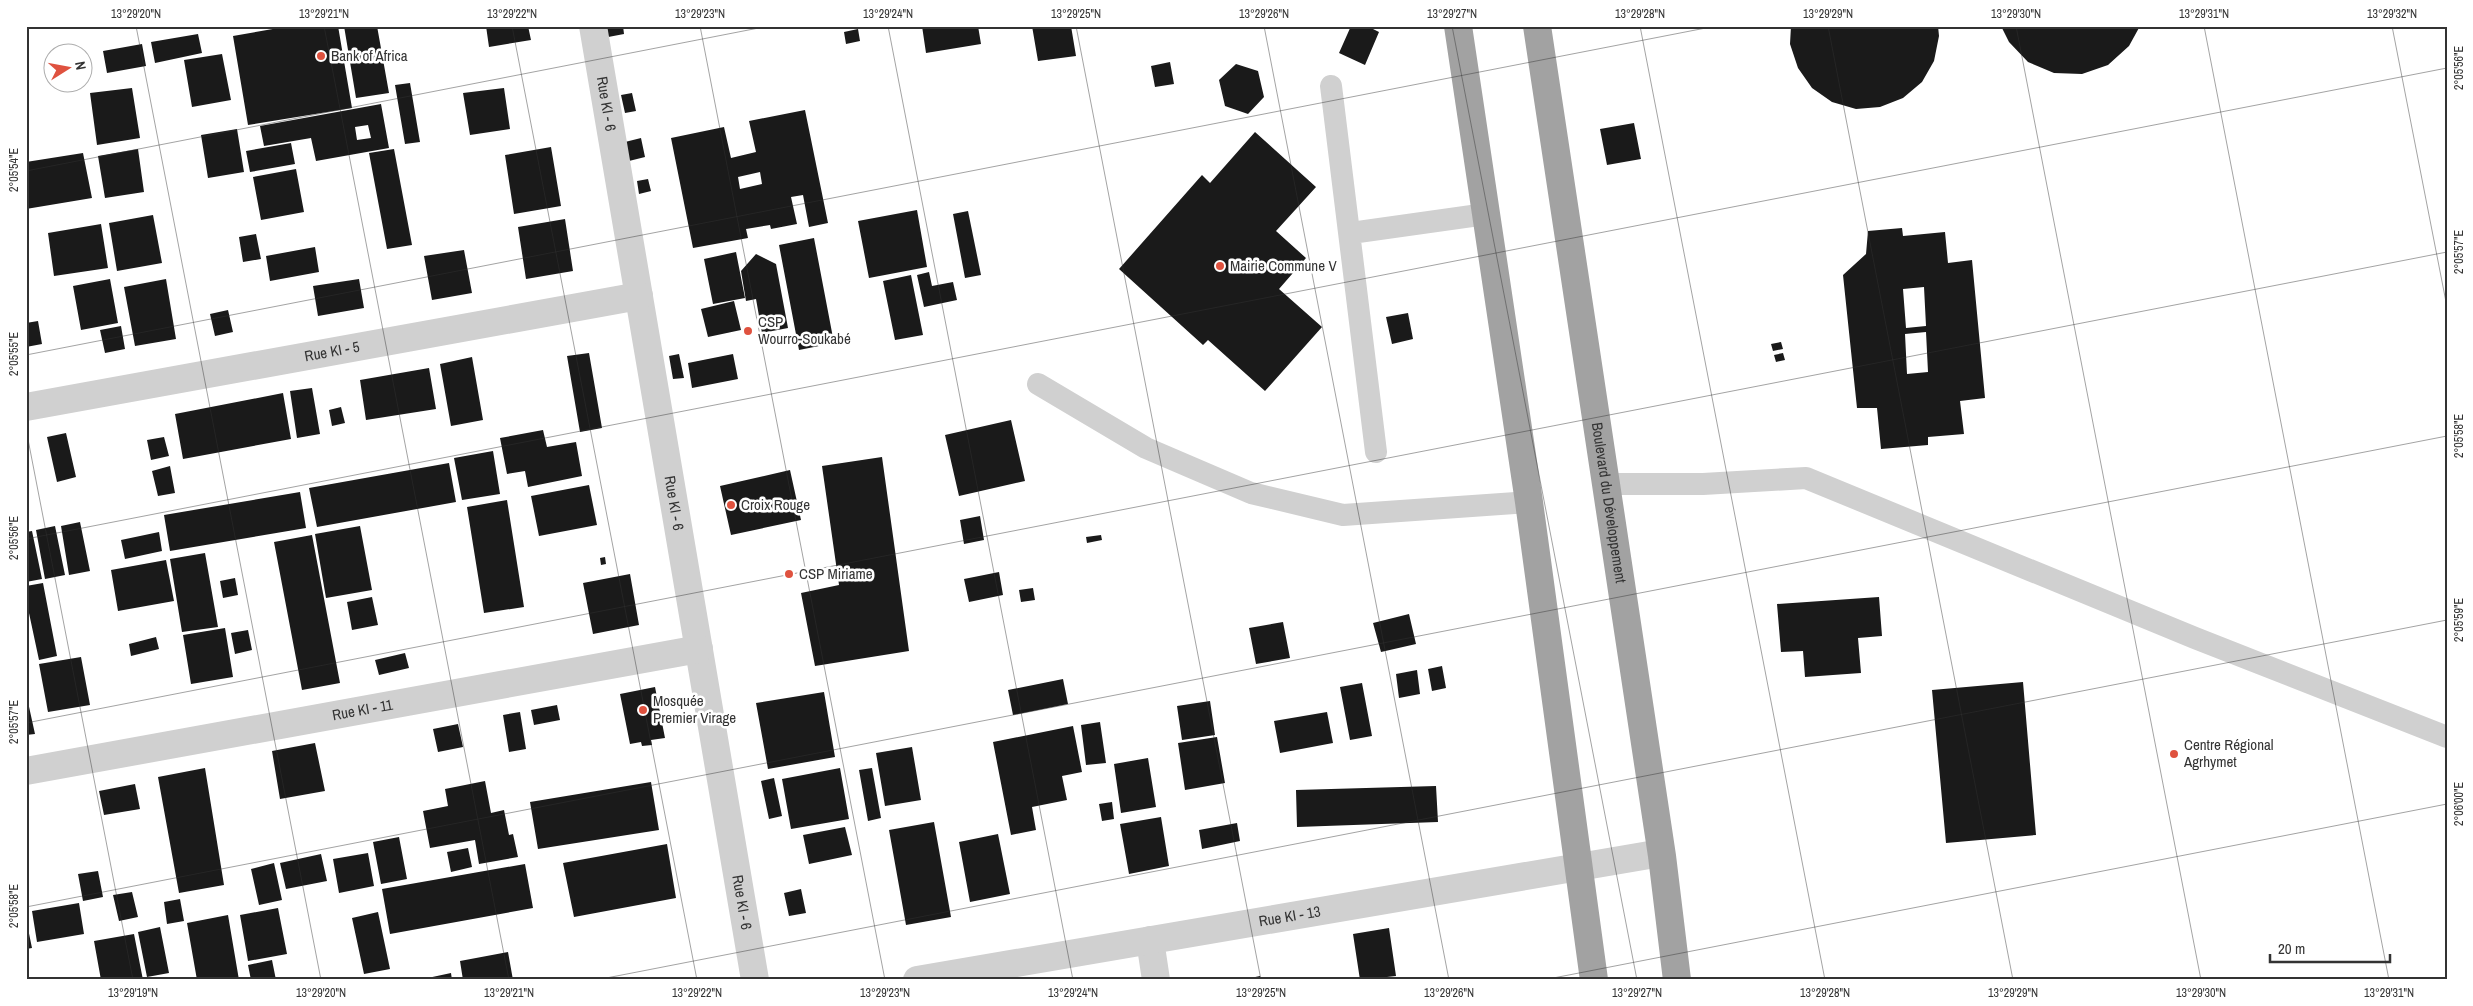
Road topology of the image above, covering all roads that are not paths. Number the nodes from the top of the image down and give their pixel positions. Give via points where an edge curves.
1 (593, 26) edge
2 (1458, 26) edge
3 (1536, 26) edge
4 (1331, 86) dead end
5 (1486, 214) junction
6 (1350, 233) junction
7 (639, 296) junction
8 (1038, 384) dead end
9 (26, 407) edge
10 (1376, 452) dead end
11 (1606, 484) junction
12 (1530, 502) junction
13 (699, 649) junction
14 (2447, 737) edge
15 (26, 771) edge
16 (1661, 853) junction
17 (1580, 867) junction
18 (1150, 940) junction
19 (755, 980) edge
20 (917, 980) edge
21 (1156, 980) edge
22 (1594, 980) edge
23 (1677, 980) edge

1 - 7 street, Rue KI - 6
2 - 5 highway
3 - 11 highway, Boulevard du Développement
4 - 6 lane
5 - 6 lane
5 - 12 highway
6 - 10 lane
7 - 9 street, Rue KI - 5
7 - 13 street, Rue KI - 6
8 - 12 lane via 1146,448 1260,495 1343,515
11 - 14 lane via 1703,484 1806,478
11 - 16 highway, Boulevard du Développement
12 - 17 highway
13 - 15 street, Rue KI - 11
13 - 19 street, Rue KI - 6
16 - 17 street, Rue KI - 13
16 - 23 highway, Boulevard du Développement
17 - 18 street, Rue KI - 13
17 - 22 highway
18 - 20 street, Rue KI - 13
18 - 21 street

